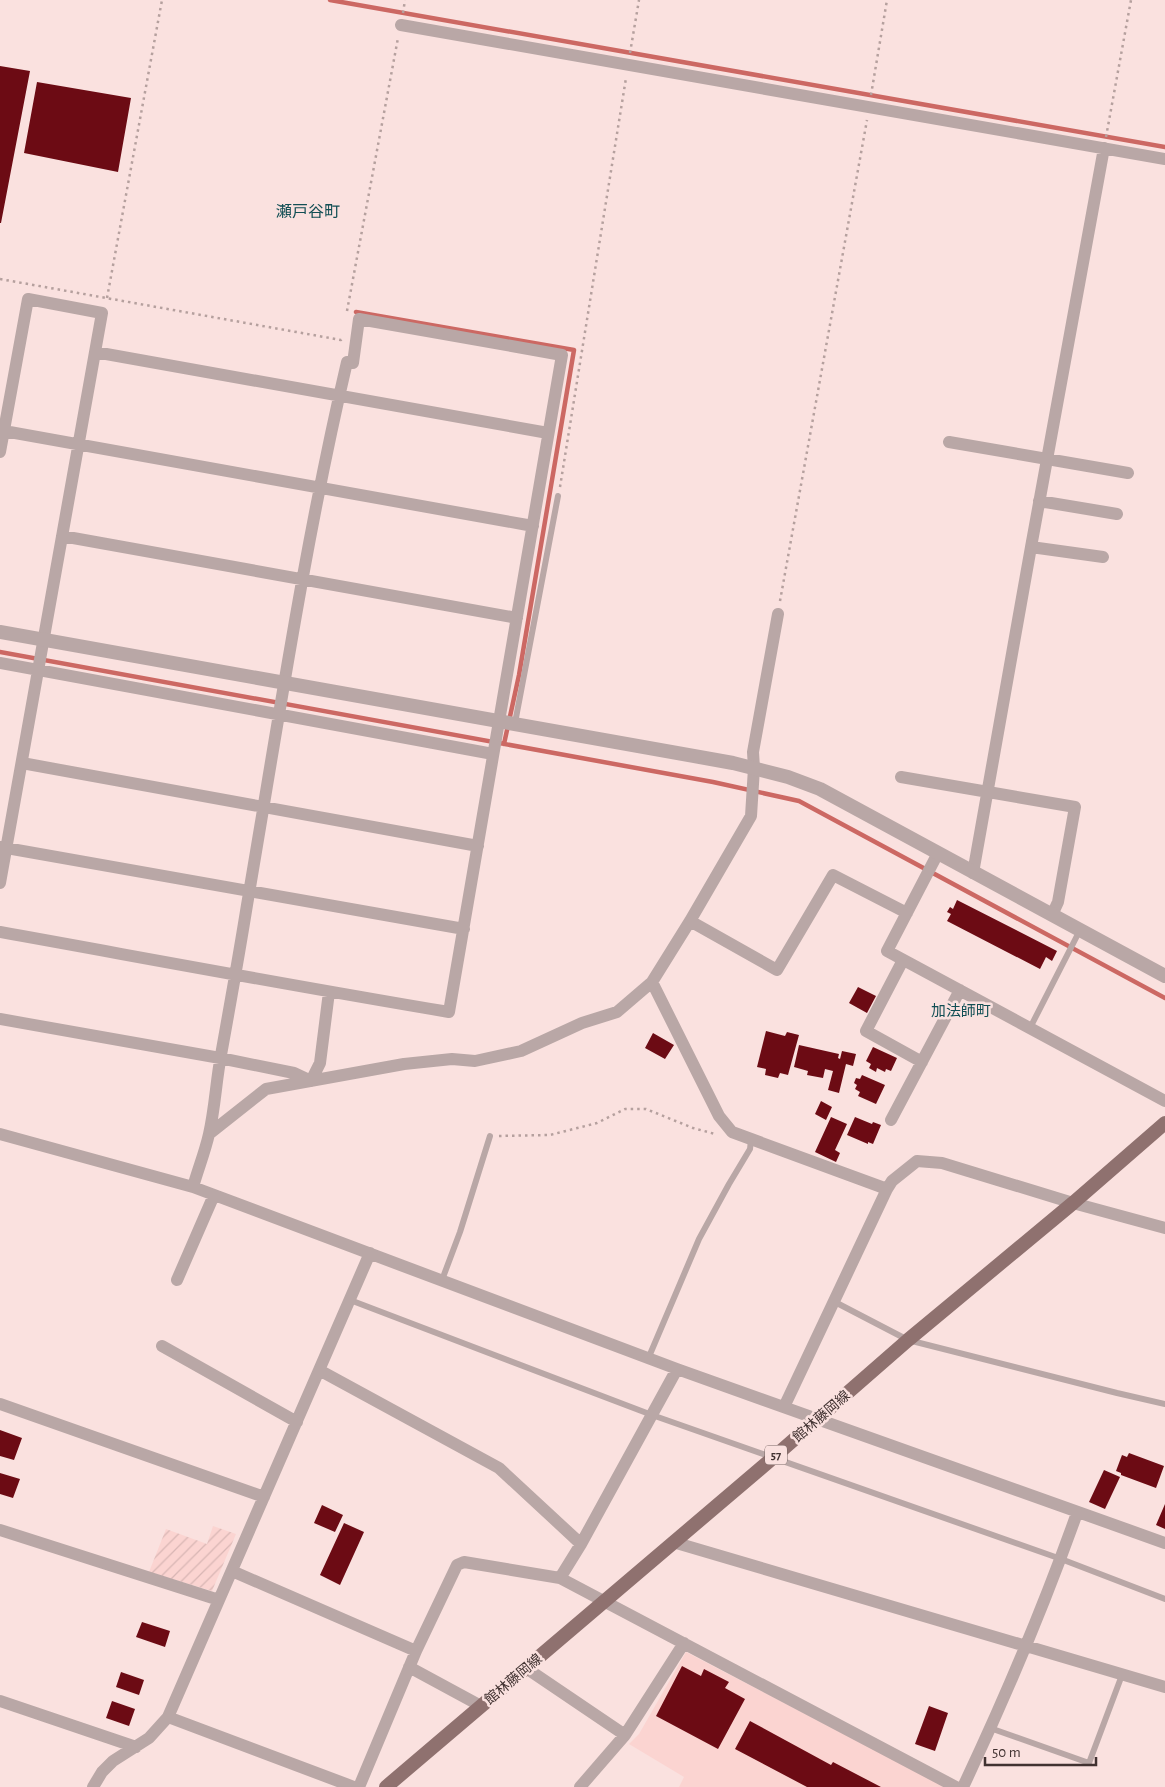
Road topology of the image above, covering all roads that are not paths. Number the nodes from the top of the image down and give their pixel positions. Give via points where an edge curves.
1 (401, 25) road end
2 (1104, 148) junction
3 (1165, 159) edge
4 (95, 352) junction
5 (339, 396) junction
6 (4, 431) junction
7 (548, 433) junction
8 (949, 442) dead end
9 (78, 444) junction
10 (0, 452) edge
11 (1047, 459) junction
12 (1128, 473) dead end
13 (321, 488) junction
14 (558, 496) road end
15 (1039, 501) junction
16 (1117, 514) dead end
17 (533, 526) junction
18 (62, 536) junction
19 (1030, 547) junction
20 (1103, 557) dead end
21 (303, 580) junction
22 (778, 614) road end
23 (517, 618) junction
24 (0, 632) edge
25 (43, 639) junction
26 (0, 663) edge
27 (37, 670) junction
28 (285, 682) junction
29 (279, 714) junction
30 (499, 722) junction
31 (515, 724) junction
32 (494, 754) junction
33 (22, 763) junction
34 (754, 768) junction
35 (901, 777) dead end
36 (988, 791) junction
37 (264, 807) junction
38 (478, 846) junction
39 (3, 847) edge
40 (938, 853) junction
41 (974, 873) junction
42 (0, 882) edge
43 (249, 891) junction
44 (907, 912) junction
45 (1052, 915) junction
46 (690, 921) junction
47 (464, 929) junction
48 (1080, 930) junction
49 (0, 932) edge
50 (903, 960) junction
51 (236, 974) junction
52 (1165, 976) edge
53 (652, 982) junction
54 (960, 990) junction
55 (329, 992) junction
56 (0, 1019) edge
57 (1030, 1028) junction
58 (220, 1058) junction
59 (922, 1062) junction
60 (311, 1081) junction
61 (1165, 1101) edge
62 (891, 1120) dead end
63 (1165, 1123) edge
64 (0, 1134) edge
65 (209, 1134) junction
66 (490, 1136) road end
67 (751, 1140) junction
68 (193, 1187) junction
69 (887, 1189) junction
70 (214, 1195) junction
71 (1073, 1203) junction
72 (1165, 1228) edge
73 (370, 1253) junction
74 (177, 1280) dead end
75 (442, 1280) junction
76 (350, 1300) junction
77 (833, 1301) junction
78 (908, 1340) junction
79 (162, 1346) dead end
80 (648, 1358) junction
81 (319, 1370) junction
82 (677, 1370) junction
83 (0, 1404) edge
84 (1165, 1404) edge
85 (784, 1407) junction
86 (652, 1415) junction
87 (817, 1419) junction
88 (297, 1422) junction
89 (774, 1457) junction
90 (264, 1497) junction
91 (1077, 1513) junction
92 (0, 1530) edge
93 (673, 1542) junction
94 (1165, 1543) edge
95 (581, 1544) junction
96 (1060, 1560) junction
97 (232, 1571) junction
98 (560, 1578) junction
99 (1165, 1599) edge
100 (219, 1600) junction
101 (604, 1601) junction
102 (684, 1643) junction
103 (1024, 1645) junction
104 (416, 1650) junction
105 (409, 1667) junction
106 (526, 1668) junction
107 (1122, 1675) junction
108 (1165, 1687) edge
109 (0, 1701) edge
110 (481, 1706) junction
111 (168, 1716) junction
112 (990, 1728) junction
113 (625, 1735) junction
114 (136, 1746) junction
115 (92, 1787) edge
116 (354, 1787) edge
117 (359, 1787) edge
118 (386, 1787) edge
119 (580, 1787) edge
120 (956, 1787) edge
121 (963, 1787) edge

1 - 2 street
2 - 3 street
2 - 11 street
4 - 5 street
4 - 6 street via 102,313 28,299
4 - 9 street
5 - 7 street
5 - 7 street via 347,362 353,363 359,319 552,353 562,355
5 - 13 street
6 - 9 street
6 - 10 street
7 - 17 street
8 - 11 street
9 - 13 street
9 - 18 street
11 - 12 street
11 - 15 street
13 - 17 street
13 - 21 street
14 - 31 lane
15 - 16 street
15 - 19 street
17 - 23 street
18 - 21 street
18 - 25 street
19 - 20 street
19 - 36 street
21 - 23 street
21 - 28 street
22 - 34 street via 753,752
23 - 30 street
24 - 25 street
25 - 27 street
25 - 28 street
26 - 27 street
27 - 29 street
27 - 33 street
28 - 29 street
28 - 30 street
29 - 32 street
29 - 37 street
30 - 31 street
30 - 32 street
31 - 34 street
32 - 38 street
33 - 37 street
33 - 39 street
34 - 40 street via 820,790
34 - 46 street via 751,816
35 - 36 street
36 - 41 street
36 - 45 street via 1075,807 1058,902
37 - 38 street
37 - 43 street
38 - 47 street
39 - 42 street
39 - 43 street
40 - 41 street
40 - 44 street
41 - 45 street
43 - 47 street
43 - 51 street
44 - 46 street via 834,875 777,970
44 - 50 street via 887,951
45 - 48 street
46 - 53 street
47 - 55 street via 449,1012
48 - 52 street
48 - 57 lane
49 - 51 street
50 - 54 street
50 - 59 street via 866,1031
51 - 55 street
51 - 58 street
53 - 60 street via 617,1012 582,1023 521,1051 475,1061 452,1059 404,1064
53 - 67 street via 718,1116 732,1132
54 - 57 street
54 - 59 street
55 - 60 street via 320,1063
56 - 58 street
57 - 61 street
58 - 60 street via 294,1072
58 - 65 street
59 - 62 street
60 - 65 street via 266,1089
63 - 71 main road, 館林藤岡線 / 57
64 - 68 street
65 - 68 street
66 - 75 lane
67 - 69 street
67 - 80 lane via 750,1149 699,1239
68 - 70 street
69 - 71 street via 917,1161 934,1161
69 - 77 street
70 - 73 street
70 - 74 street
71 - 72 street
71 - 78 main road, 館林藤岡線 / 57
73 - 75 street
73 - 76 street
75 - 80 street
76 - 81 street
76 - 86 lane
77 - 78 lane
77 - 85 street
78 - 84 lane
78 - 87 main road, 館林藤岡線 / 57
79 - 88 street
80 - 82 street
81 - 88 street
81 - 95 street via 499,1468
82 - 85 street
82 - 86 street
83 - 90 street
85 - 87 street
86 - 89 lane
86 - 95 street
87 - 89 main road, 館林藤岡線 / 57
87 - 91 street
88 - 90 street
89 - 93 main road, 館林藤岡線 / 57
89 - 96 lane
90 - 97 street
91 - 94 street
91 - 96 street
92 - 100 street
93 - 101 main road, 館林藤岡線 / 57
93 - 103 street
95 - 98 street
96 - 99 lane
96 - 103 street
97 - 100 street
97 - 104 street
98 - 101 street
98 - 104 street via 464,1562 457,1565
100 - 111 street
101 - 102 street
101 - 106 main road, 館林藤岡線 / 57
102 - 113 street
102 - 120 street
103 - 107 street
103 - 112 street
104 - 105 street
105 - 110 street
105 - 117 street
106 - 110 main road, 館林藤岡線 / 57
106 - 113 street
107 - 108 street
107 - 112 lane via 1089,1763
109 - 114 street
110 - 118 main road, 館林藤岡線 / 57
111 - 114 street via 149,1738
111 - 116 street
112 - 121 street
113 - 119 street
114 - 115 street via 113,1761

